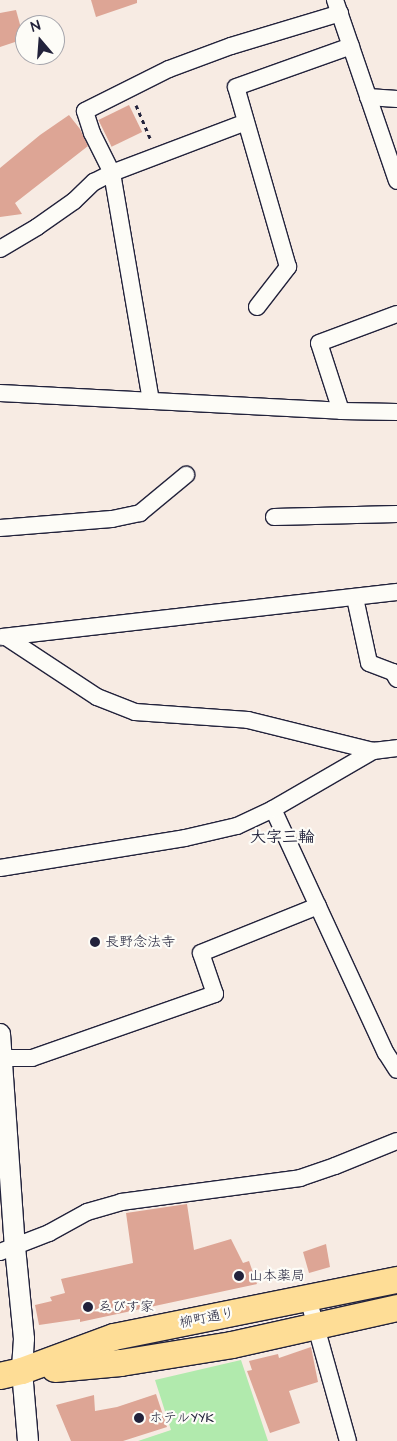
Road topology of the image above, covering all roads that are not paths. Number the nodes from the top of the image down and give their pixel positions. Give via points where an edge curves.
1 (338, 7) edge
2 (351, 46) junction
3 (368, 97) junction
4 (397, 99) edge
5 (246, 122) junction
6 (112, 173) junction
7 (397, 180) edge
8 (0, 249) edge
9 (257, 307) dead end
10 (397, 314) edge
11 (0, 392) edge
12 (150, 402) junction
13 (341, 412) junction
14 (397, 412) edge
15 (186, 475) dead end
16 (397, 514) edge
17 (274, 517) dead end
18 (0, 528) edge
19 (397, 592) edge
20 (356, 598) junction
21 (3, 637) edge
22 (397, 679) edge
23 (397, 748) edge
24 (373, 751) junction
25 (273, 809) junction
26 (0, 868) edge
27 (318, 906) junction
28 (0, 1034) edge
29 (2, 1058) junction
30 (397, 1070) edge
31 (397, 1142) edge
32 (7, 1250) edge
33 (397, 1280) edge
34 (308, 1298) junction
35 (397, 1308) edge
36 (315, 1327) junction
37 (11, 1374) edge
38 (28, 1441) edge
39 (348, 1441) edge

1 - 2 street
1 - 6 street via 168,69 85,111
2 - 3 street
2 - 5 street via 236,86
3 - 4 street
3 - 7 street
5 - 6 street
5 - 9 street via 288,267
6 - 8 street via 94,182 74,201
6 - 12 street
10 - 13 street via 319,343
11 - 12 street
12 - 13 street
13 - 14 street
15 - 18 street via 140,513 112,519
16 - 17 street
19 - 20 street
20 - 21 street
20 - 22 street via 369,663 393,672
21 - 24 street via 97,697 135,712 248,720
23 - 24 street
24 - 25 street
25 - 26 street via 237,826 194,836
25 - 27 street
27 - 29 street via 201,953 215,994 32,1058
27 - 30 street via 386,1053
28 - 29 street
29 - 32 street
31 - 32 street via 300,1178 121,1202 87,1212 49,1233
32 - 37 street via 24,1338
33 - 34 highway, 柳町通り
34 - 36 street
34 - 37 highway, 柳町通り via 114,1337
35 - 36 highway
36 - 37 highway via 121,1364
36 - 39 street
37 - 38 street

